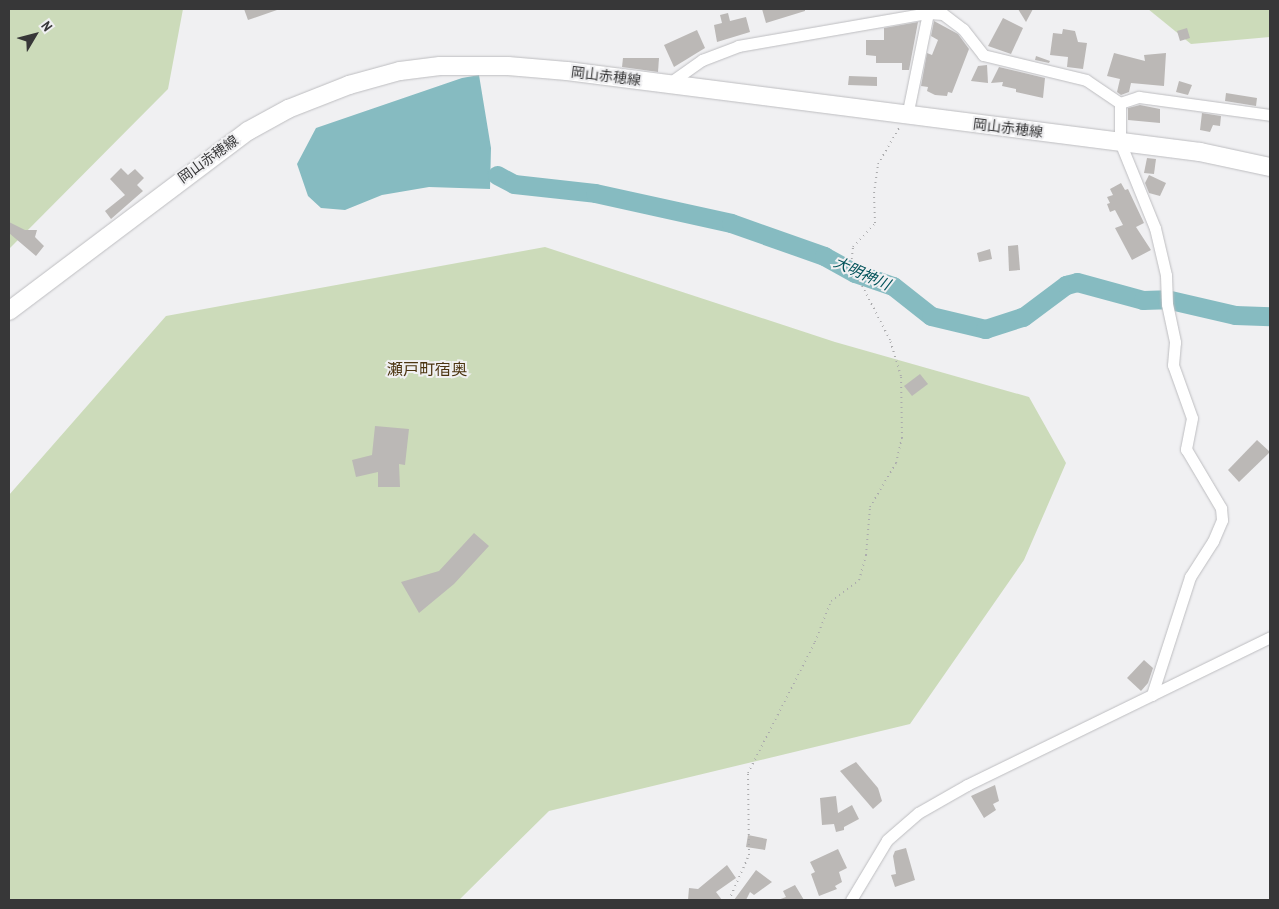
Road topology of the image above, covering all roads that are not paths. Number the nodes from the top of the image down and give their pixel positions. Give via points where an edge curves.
1 (944, 11) edge
2 (928, 13) junction
3 (668, 84) junction
4 (1120, 103) junction
5 (1270, 115) edge
6 (908, 116) junction
7 (1120, 142) junction
8 (1270, 167) edge
9 (9, 311) edge
10 (1270, 636) edge
11 (1152, 695) junction
12 (851, 900) edge

1 - 2 street
1 - 4 street via 974,39 983,55 1086,80
2 - 3 street via 738,46 702,60
2 - 6 street
3 - 6 main road, 岡山赤穂線
3 - 9 main road, 岡山赤穂線 via 508,66 440,66 400,71 348,85 288,109 248,131
4 - 5 street via 1139,98
4 - 7 street
6 - 7 main road, 岡山赤穂線
7 - 8 main road, 岡山赤穂線 via 1200,152
7 - 11 street via 1155,228 1166,275 1175,342 1173,365 1192,418 1186,449 1222,508 1222,520 1213,542 1190,578
10 - 11 street
11 - 12 street via 918,813 887,840

